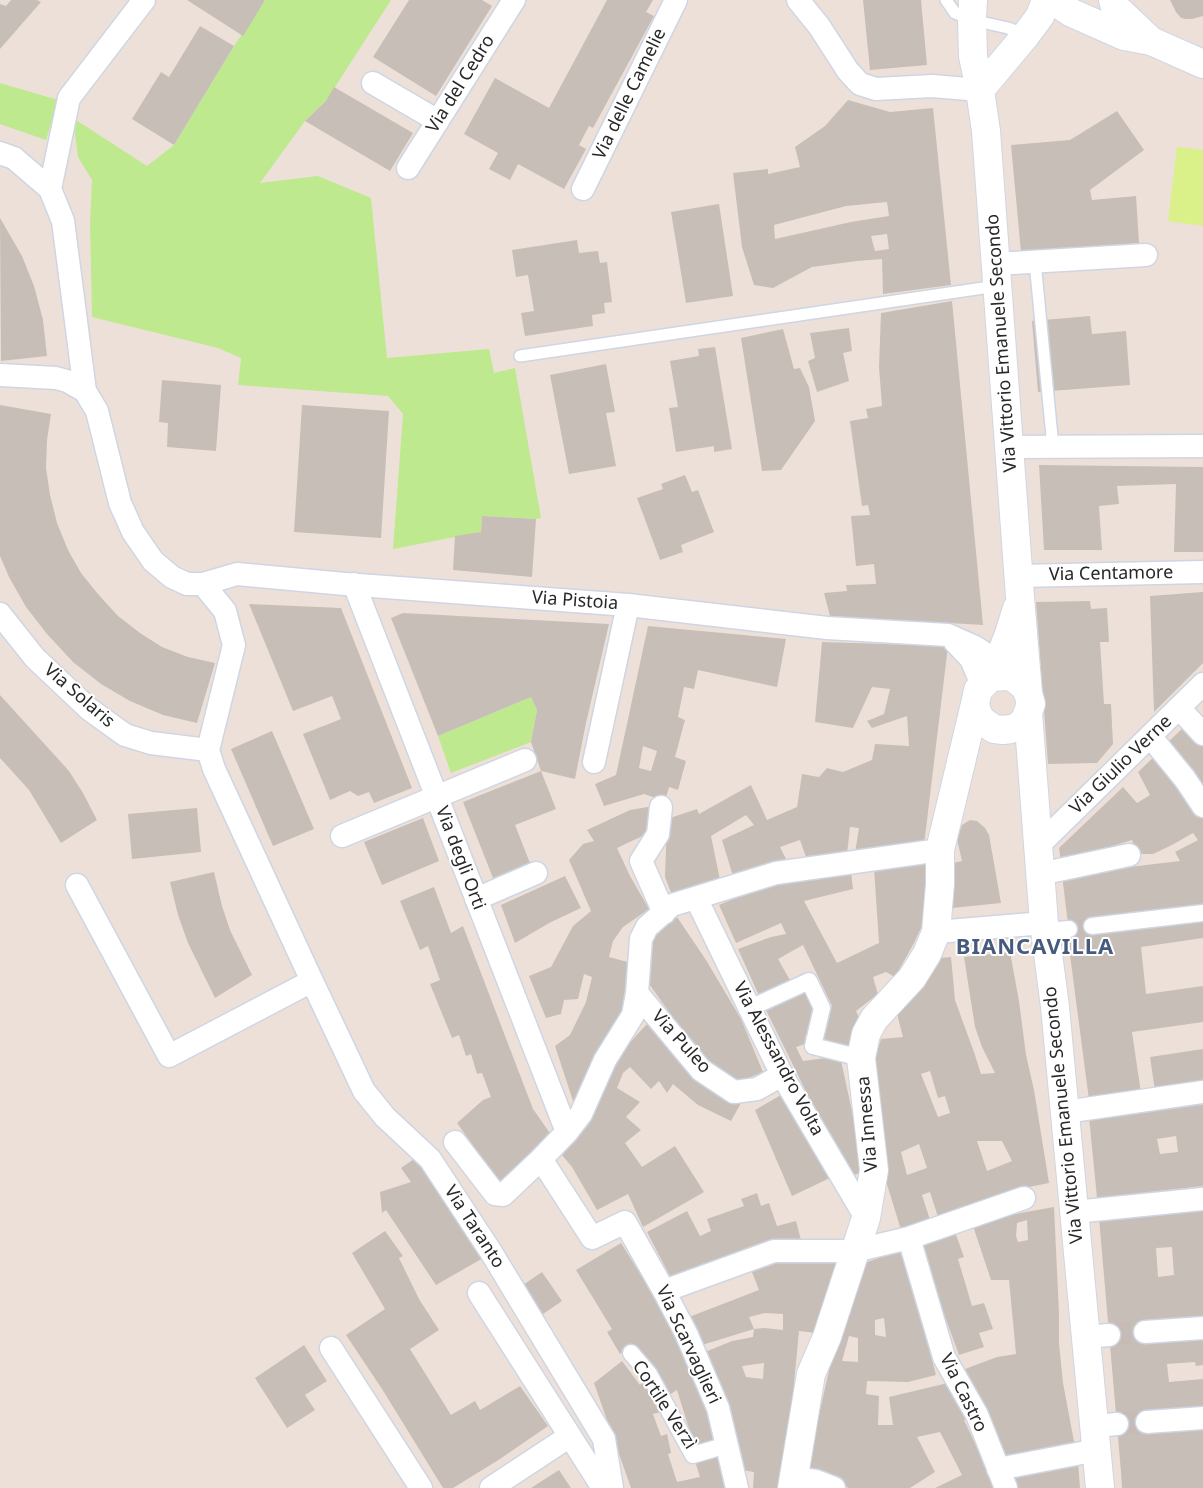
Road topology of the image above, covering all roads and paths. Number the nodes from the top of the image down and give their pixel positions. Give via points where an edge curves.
1 (144, 0) edge
2 (514, 0) edge
3 (676, 0) edge
4 (798, 0) edge
5 (946, 0) edge
6 (1046, 0) edge
7 (1052, 0) edge
8 (1113, 0) edge
9 (972, 10) edge
10 (1026, 35) junction
11 (1151, 41) junction
12 (1203, 64) edge
13 (373, 83) dead end
14 (980, 90) junction
15 (438, 121) junction
16 (0, 153) edge
17 (408, 168) dead end
18 (50, 189) junction
19 (583, 189) dead end
20 (1146, 255) dead end
21 (1035, 262) junction
22 (997, 275) junction
23 (520, 356) dead end
24 (0, 374) edge
25 (85, 391) junction
26 (1203, 446) edge
27 (1010, 447) junction
28 (1053, 447) junction
29 (1203, 572) edge
30 (203, 584) junction
31 (354, 584) junction
32 (1019, 587) junction
33 (628, 605) junction
34 (0, 614) edge
35 (1203, 684) edge
36 (1002, 688) junction
37 (1178, 708) junction
38 (1203, 734) edge
39 (1150, 736) junction
40 (208, 750) junction
41 (525, 760) dead end
42 (594, 762) dead end
43 (436, 796) junction
44 (1203, 806) edge
45 (661, 807) dead end
46 (342, 836) dead end
47 (1038, 846) junction
48 (935, 855) junction
49 (1129, 855) dead end
50 (536, 873) dead end
51 (1040, 874) junction
52 (77, 885) dead end
53 (696, 898) junction
54 (476, 899) junction
55 (664, 913) junction
56 (1203, 913) edge
57 (1092, 926) tunnel mouth
58 (1052, 928) junction
59 (936, 932) junction
60 (312, 981) junction
61 (637, 993) junction
62 (750, 1008) junction
63 (861, 1058) junction
64 (782, 1075) junction
65 (1203, 1092) edge
66 (1065, 1112) junction
67 (455, 1142) dead end
68 (555, 1145) junction
69 (1024, 1198) dead end
70 (1203, 1200) edge
71 (1074, 1212) junction
72 (866, 1218) junction
73 (612, 1228) joint
74 (909, 1238) junction
75 (854, 1250) junction
76 (664, 1291) junction
77 (479, 1293) dead end
78 (1203, 1328) edge
79 (1145, 1332) tunnel mouth
80 (331, 1348) dead end
81 (630, 1353) dead end
82 (1203, 1418) edge
83 (1147, 1422) tunnel mouth
84 (1103, 1433) junction
85 (570, 1436) junction
86 (727, 1445) junction
87 (1002, 1478) edge
88 (793, 1483) edge
89 (421, 1488) edge
90 (491, 1488) edge
91 (602, 1488) edge
92 (612, 1488) edge
93 (737, 1488) edge
94 (834, 1488) edge
95 (1100, 1488) edge

1 - 18 street via 69,98
2 - 15 street, Via del Cedro
3 - 19 street, Via delle Camelie
4 - 14 street via 860,84 876,88 932,86
5 - 9 lane via 955,13
6 - 10 street via 1040,16
7 - 11 street via 1072,13 1124,36
8 - 11 street via 1116,7
9 - 10 lane
9 - 14 street, Via Vittorio Emanuele Secondo via 973,56
10 - 14 street
11 - 12 street
13 - 15 street
14 - 22 street, Via Vittorio Emanuele Secondo
15 - 17 street, Via del Cedro
16 - 18 street via 14,158
18 - 25 street via 63,222
20 - 21 street
21 - 22 street
21 - 28 lane
22 - 23 lane
22 - 27 street, Via Vittorio Emanuele Secondo
24 - 25 street via 56,378
25 - 30 street via 96,411 120,503 133,532 154,561 172,577 187,584
26 - 28 street
27 - 28 street
27 - 32 street, Via Vittorio Emanuele Secondo
29 - 32 street, Via Centamore
30 - 31 street, Via Pistoia via 238,574
30 - 40 street via 225,611 234,645
31 - 33 street, Via Pistoia
31 - 43 street, Via degli Orti
32 - 36 street, Via Vittorio Emanuele Secondo
32 - 36 street
33 - 36 street, Via Pistoia via 827,628 948,635 975,647
33 - 42 street
34 - 40 street, Via Solaris via 35,658 89,709 125,735 151,743
35 - 37 street, Via Giulio Verne
36 - 47 street, Via Vittorio Emanuele Secondo
36 - 48 street, Via Innessa
37 - 38 street
37 - 39 street, Via Giulio Verne
39 - 44 street
39 - 47 street, Via Giulio Verne
40 - 60 street, Via Taranto
41 - 43 street
43 - 46 street
43 - 54 street, Via degli Orti
45 - 55 street via 658,834 641,861
47 - 51 street, Via Vittorio Emanuele Secondo
48 - 53 street via 776,873
48 - 59 street, Via Innessa
49 - 51 street
50 - 54 street
51 - 58 street, Via Vittorio Emanuele Secondo
52 - 60 street via 170,1056
53 - 55 street via 672,905
53 - 62 street, Via Alessandro Volta
54 - 68 street, Via degli Orti
55 - 61 street via 647,927 640,939
56 - 57 street
58 - 59 street
58 - 66 street, Via Vittorio Emanuele Secondo via 1055,1007
59 - 63 street, Via Innessa via 912,978 874,1020 866,1034
60 - 92 street, Via Taranto via 364,1091 385,1117 430,1159 491,1252 604,1438
61 - 64 street, Via Puleo via 702,1070 734,1092 757,1090
61 - 68 street via 633,1014 605,1060 581,1114
62 - 63 street via 809,981 822,1008 813,1046
62 - 64 street, Via Alessandro Volta
63 - 72 street, Via Innessa via 874,1170
64 - 72 street, Via Alessandro Volta
65 - 66 street
66 - 71 street, Via Vittorio Emanuele Secondo
67 - 68 street via 495,1194 503,1195
68 - 73 street, Via degli Orti via 592,1238
69 - 74 street
70 - 71 street
71 - 84 street, Via Vittorio Emanuele Secondo via 1098,1336
72 - 75 street, Via Innessa
73 - 76 street, Via Scarvaglieri via 625,1222
74 - 75 street
74 - 87 street, Via Castro via 944,1357 977,1415
75 - 76 street via 774,1250
75 - 88 street, Via Innessa via 827,1337 811,1374
76 - 86 street, Via Scarvaglieri via 718,1408
77 - 85 street
78 - 79 street
80 - 89 street
81 - 86 street, Cortile Verzì via 649,1374 692,1454
82 - 83 street
84 - 87 street
84 - 95 street, Via Vittorio Emanuele Secondo
85 - 90 street
85 - 91 street
86 - 93 street, Via Scarvaglieri
88 - 94 street via 816,1481

